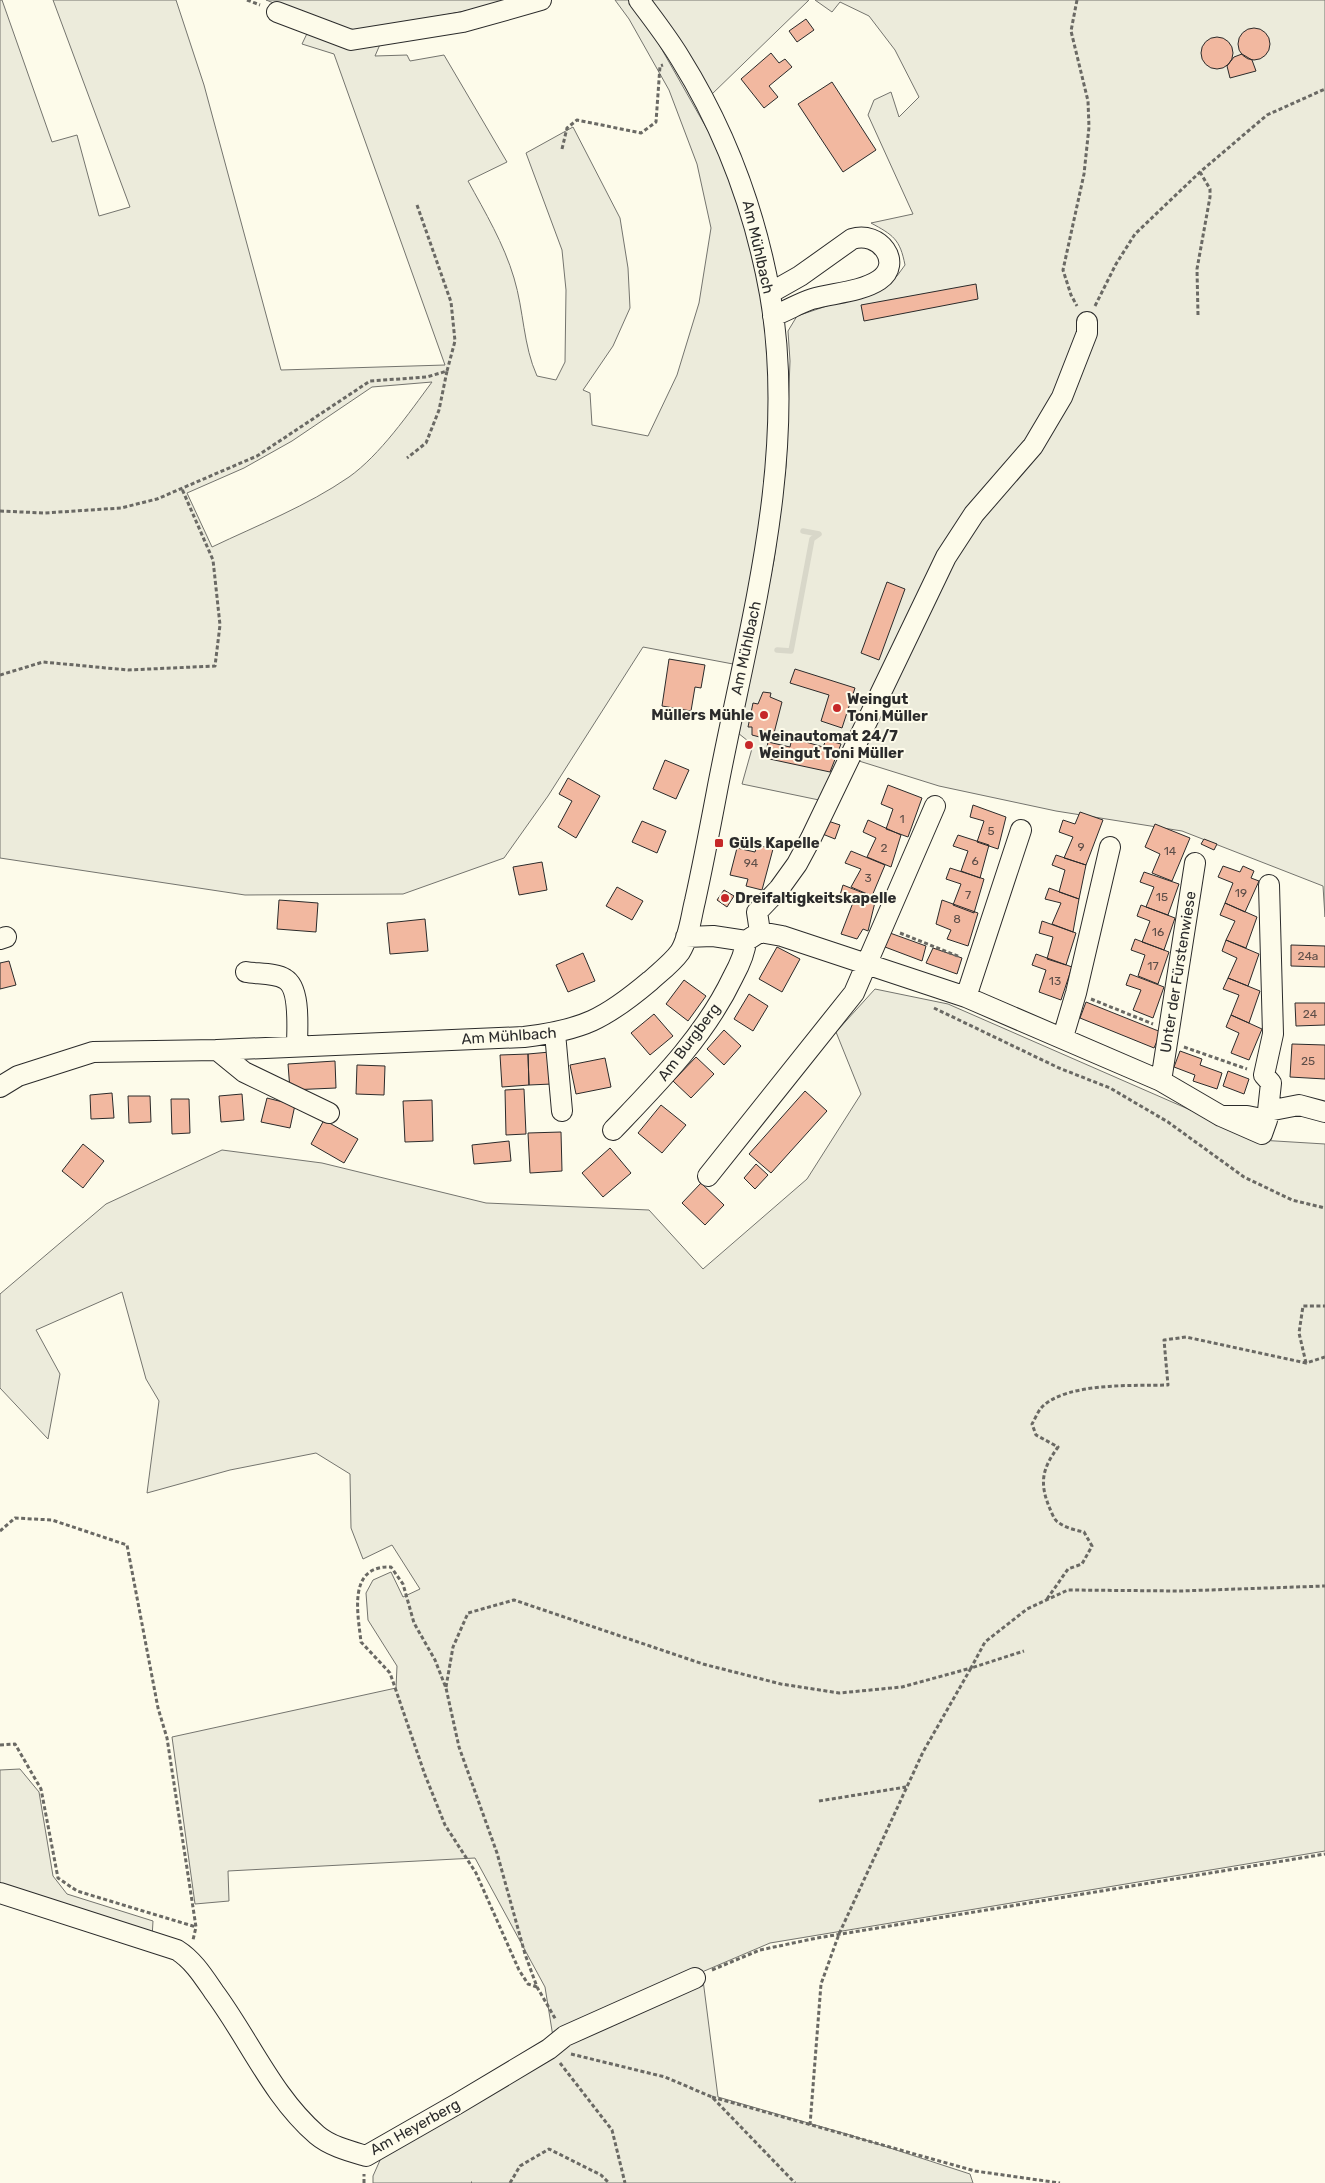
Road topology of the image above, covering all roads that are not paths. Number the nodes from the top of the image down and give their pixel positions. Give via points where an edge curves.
1 (541, 0) edge
2 (639, 0) edge
3 (277, 12) dead end
4 (770, 293) junction
5 (773, 316) junction
6 (1086, 322) road end
7 (934, 806) dead end
8 (1021, 830) dead end
9 (1110, 848) dead end
10 (1195, 863) dead end
11 (1269, 885) dead end
12 (686, 937) junction
13 (753, 937) junction
14 (866, 964) junction
15 (246, 972) dead end
16 (966, 996) junction
17 (555, 1033) junction
18 (1063, 1037) junction
19 (297, 1046) junction
20 (217, 1050) junction
21 (1161, 1081) junction
22 (0, 1087) edge
23 (562, 1111) dead end
24 (329, 1112) dead end
25 (1325, 1112) edge
26 (1267, 1115) junction
27 (613, 1130) dead end
28 (708, 1176) dead end
29 (0, 1893) edge
30 (695, 1978) road end

1 - 3 street via 454,23 351,40
2 - 4 street, Am Mühlbach via 680,58 705,103 747,198
4 - 5 street, Am Mühlbach
4 - 5 street via 852,239 861,236 873,238 886,251 886,271 870,285 811,299
5 - 12 street, Am Mühlbach via 778,374 777,460 764,561
6 - 13 street, Am Burgberg via 1087,333 1062,397 1033,446 974,514 946,557 811,838 779,889 757,912
7 - 14 street
8 - 16 street
9 - 18 street
10 - 21 street, Unter der Fürstenwiese
11 - 26 street via 1273,1034 1264,1075 1271,1083
12 - 13 street
12 - 17 street, Am Mühlbach via 681,951 671,963 610,1013 586,1025
13 - 14 street via 782,936
13 - 27 street, Am Burgberg via 707,1023
14 - 16 street
14 - 28 street via 848,1002
15 - 19 street via 284,978 289,982 298,1013
16 - 18 street
17 - 19 street, Am Mühlbach
17 - 23 street
18 - 21 street
19 - 20 street, Am Mühlbach
20 - 22 street, Am Mühlbach via 93,1052 18,1076
20 - 24 street via 244,1072
21 - 26 street via 1221,1116 1262,1134
25 - 26 street via 1299,1105
29 - 30 street, Am Heyerberg via 177,1950 190,1958 281,2097 317,2135 340,2148 366,2156 565,2036

